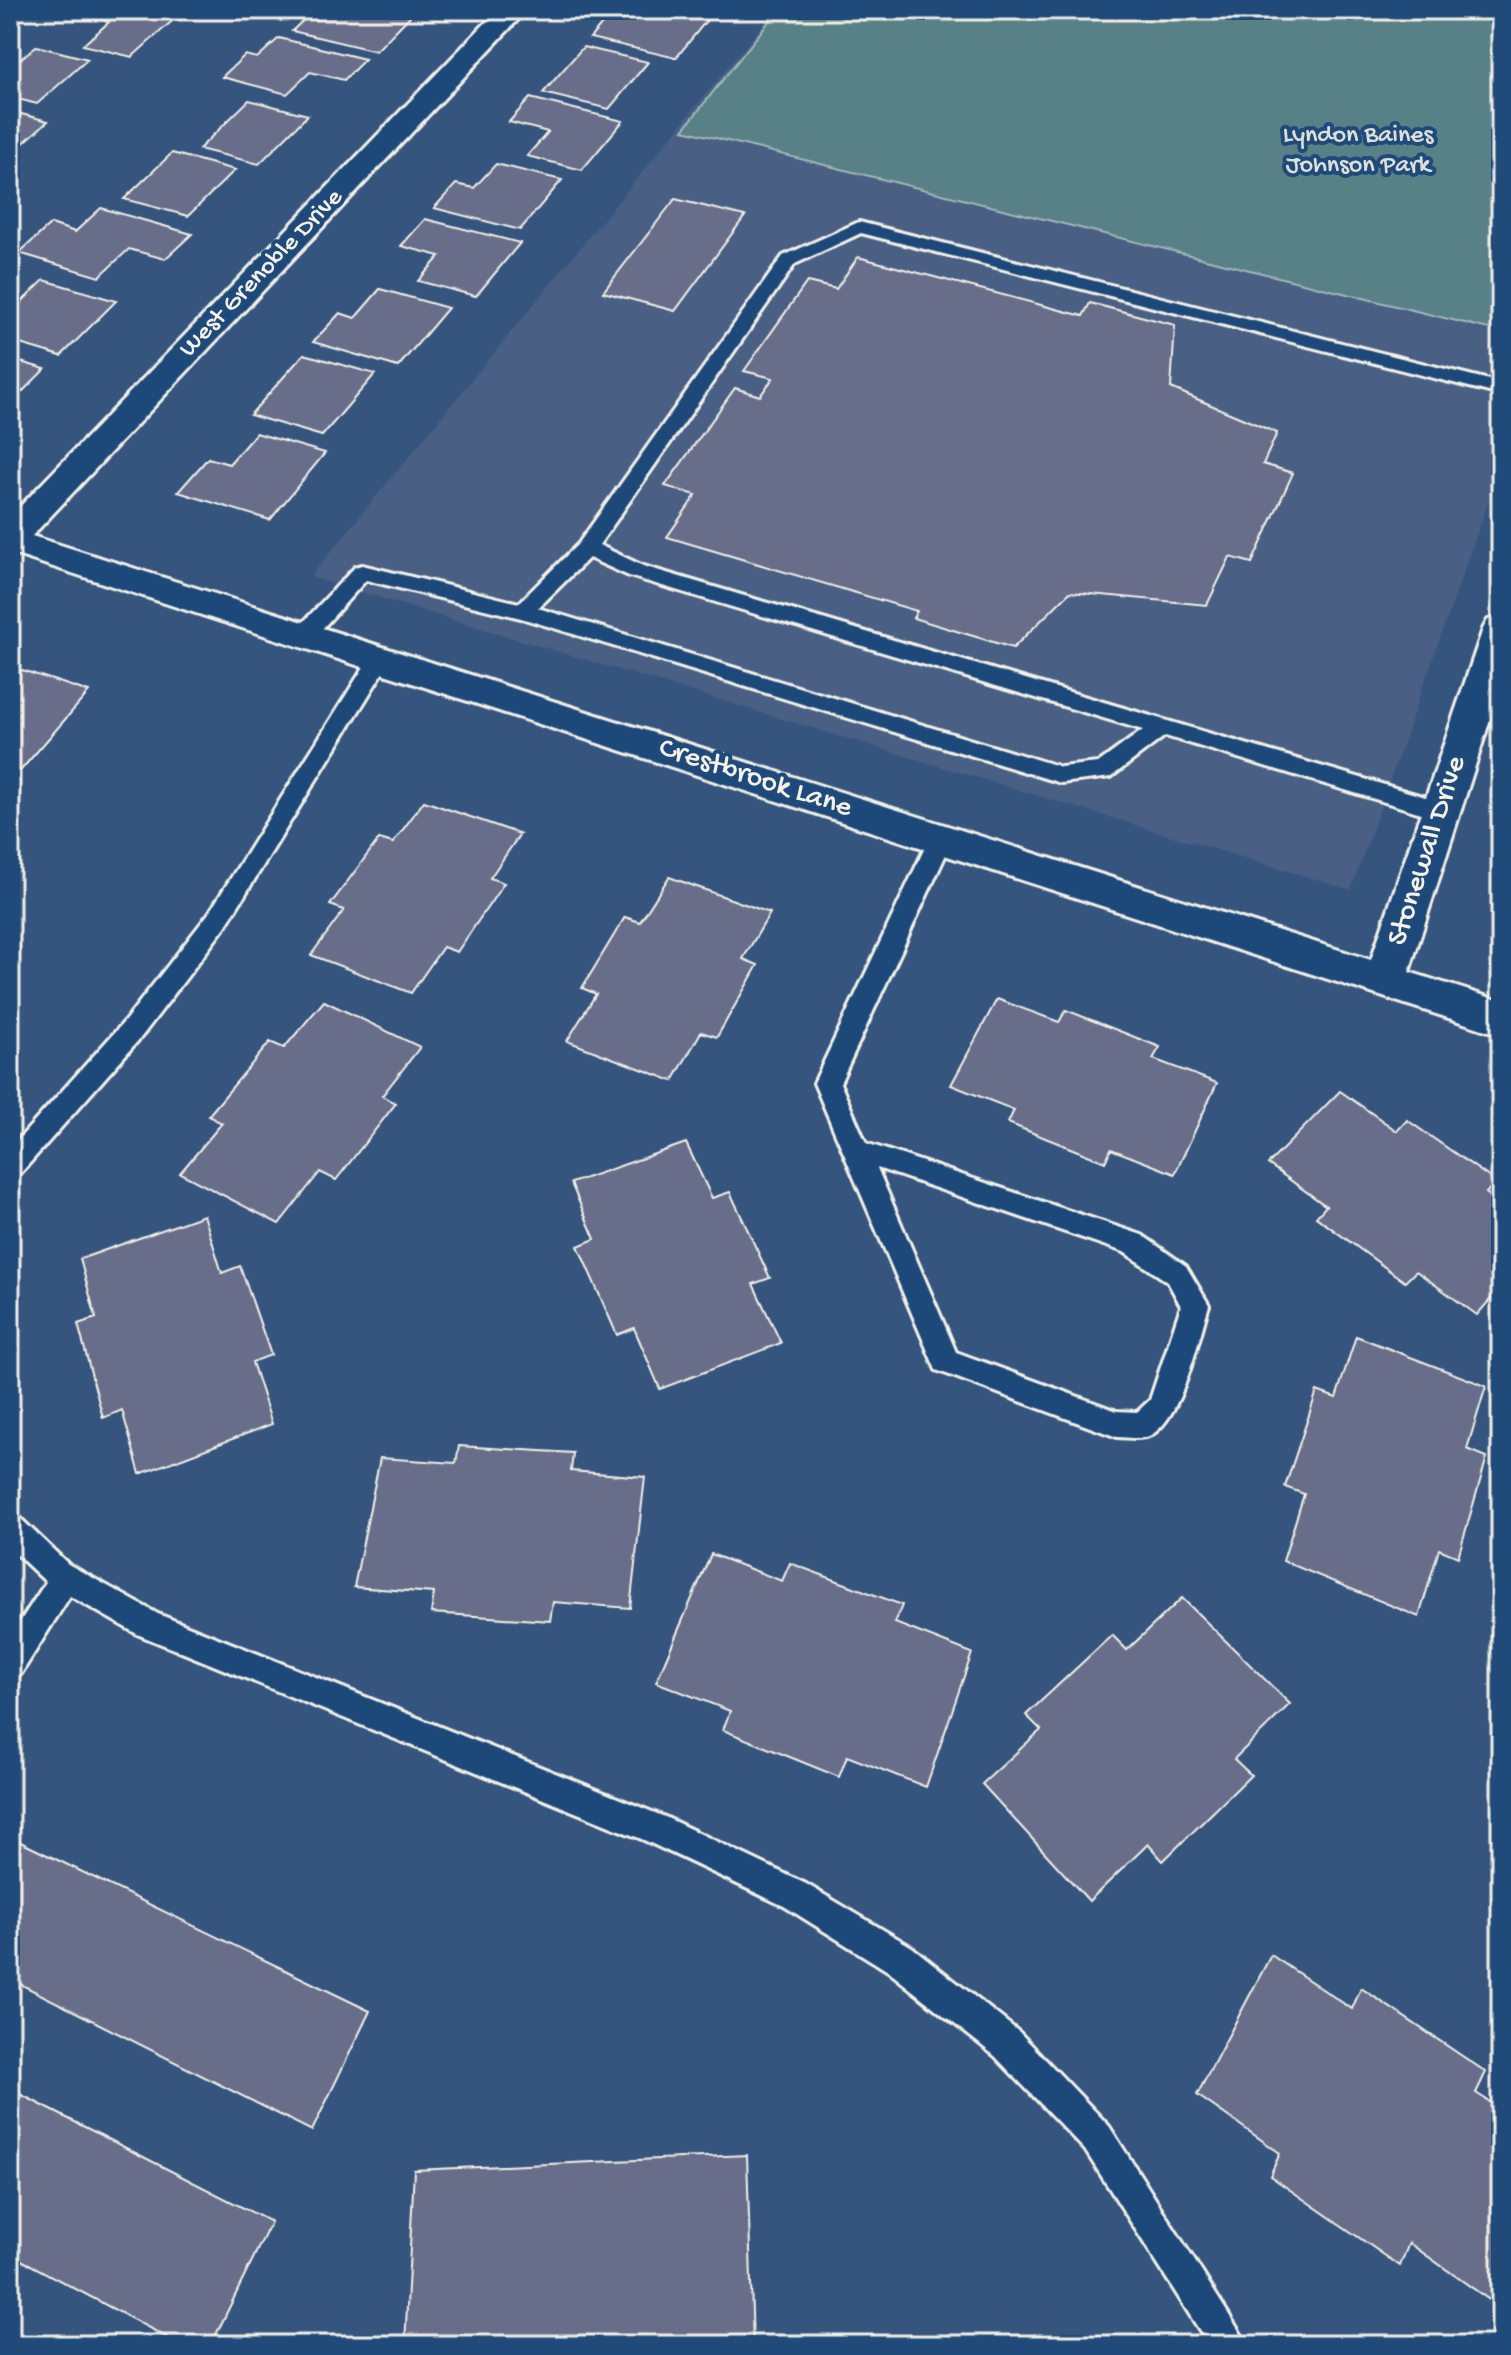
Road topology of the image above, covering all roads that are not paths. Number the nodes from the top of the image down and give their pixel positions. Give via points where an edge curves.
1 (513, 10) edge
2 (1501, 389) edge
3 (10, 539) edge
4 (586, 548) junction
5 (523, 611) junction
6 (1501, 629) edge
7 (304, 635) junction
8 (380, 659) junction
9 (1162, 727) junction
10 (1441, 810) junction
11 (941, 839) junction
12 (1385, 981) junction
13 (1501, 1018) edge
14 (857, 1151) junction
15 (10, 1167) edge
16 (10, 1528) edge
17 (65, 1578) junction
18 (10, 1664) edge
19 (1230, 2345) edge

1 - 3 street, West Grenoble Drive
2 - 4 lane via 859,227 789,260
3 - 7 street, Crestbrook Lane
4 - 5 lane
4 - 9 lane via 636,571
5 - 7 lane via 362,572
5 - 9 lane via 1061,775 1103,771
6 - 10 street, Stonewall Drive
7 - 8 street, Crestbrook Lane
8 - 11 street, Crestbrook Lane
8 - 15 lane via 217,920 133,1029
9 - 10 lane
10 - 12 street, Stonewall Drive
11 - 12 street, Crestbrook Lane
11 - 14 lane via 827,1083
12 - 13 street, Crestbrook Lane
14 - 14 lane via 946,1361 1117,1424 1143,1425 1161,1408 1195,1305 1177,1274 1133,1243
16 - 17 lane
17 - 18 lane
17 - 19 lane via 148,1624 654,1828 795,1895 900,1959 1007,2044 1097,2138

